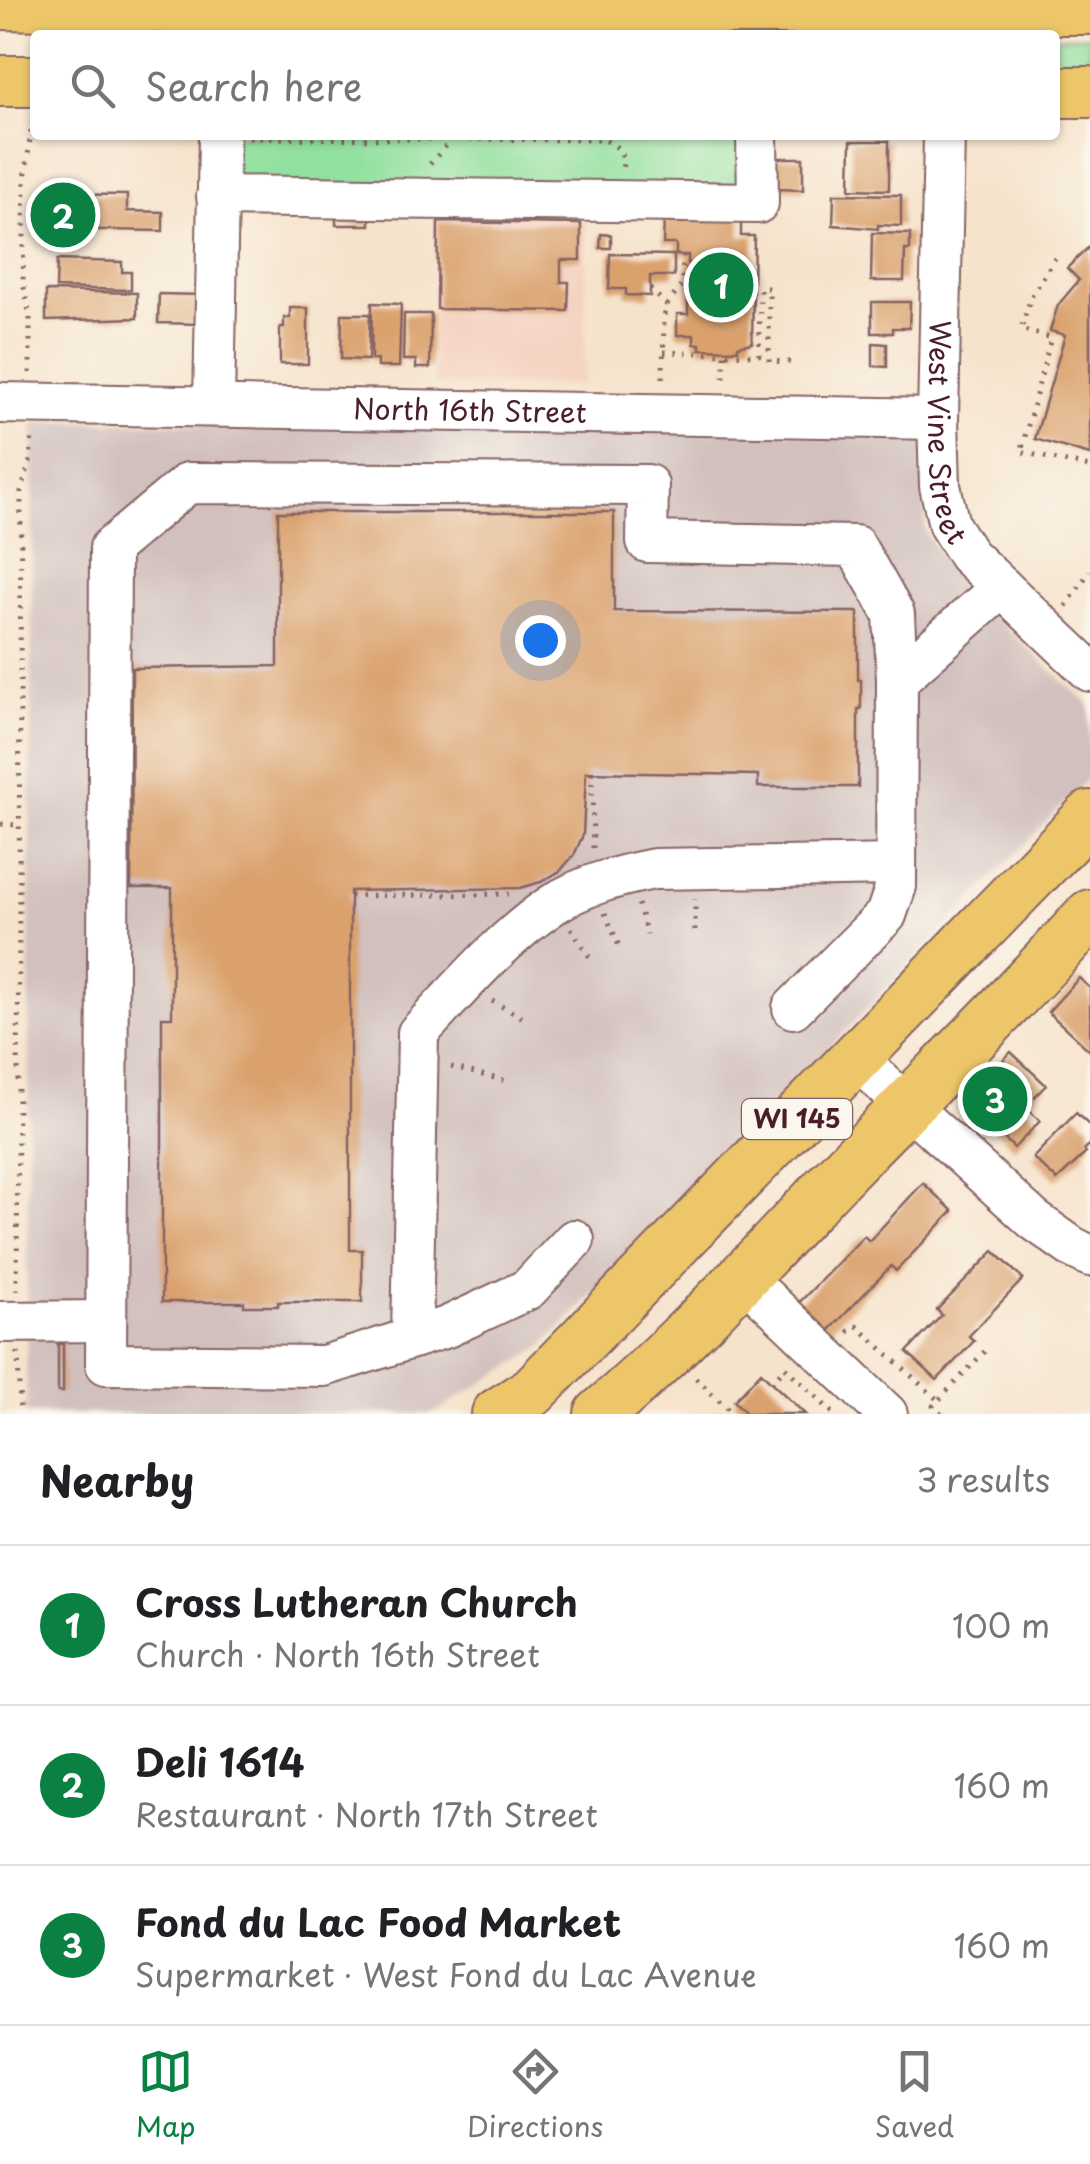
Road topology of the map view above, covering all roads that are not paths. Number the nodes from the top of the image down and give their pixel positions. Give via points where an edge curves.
1 (0, 4) edge
2 (1090, 9) edge
3 (759, 14) edge
4 (947, 14) edge
5 (221, 15) edge
6 (1060, 92) edge
7 (1090, 92) edge
8 (219, 140) edge
9 (757, 140) edge
10 (944, 140) edge
11 (217, 196) junction
12 (21, 402) edge
13 (214, 406) junction
14 (938, 419) junction
15 (1002, 587) junction
16 (1085, 655) edge
17 (897, 680) junction
18 (1090, 816) edge
19 (896, 865) junction
20 (1090, 915) edge
21 (792, 1008) dead end
22 (856, 1059) junction
23 (906, 1106) junction
24 (574, 1240) dead end
25 (1090, 1256) edge
26 (742, 1276) junction
27 (106, 1321) junction
28 (8, 1322) edge
29 (412, 1338) junction
30 (497, 1414) edge
31 (600, 1414) edge
32 (887, 1414) edge

1 - 5 main road
2 - 4 main road
3 - 4 main road
3 - 5 main road
6 - 7 main road
8 - 11 street
9 - 11 street via 758,203
10 - 14 street, West Vine Street
11 - 13 street
12 - 13 street, North 16th Street
13 - 14 street, North 16th Street
14 - 15 street, West Vine Street via 948,525
15 - 16 street, West Vine Street
15 - 17 street
17 - 19 street
17 - 27 street via 894,614 855,546 647,542 648,486 188,483 110,548
18 - 22 main road, WI 145
19 - 21 street via 886,915
19 - 29 street via 654,869 609,879 554,904 498,948 418,1033
20 - 23 main road, WI 145
22 - 23 street
22 - 30 main road, WI 145 via 533,1391
23 - 25 street via 1034,1220
23 - 26 main road, WI 145
24 - 29 street via 528,1289
26 - 31 main road, WI 145
26 - 32 street
27 - 28 street
27 - 29 street via 106,1364 324,1366

